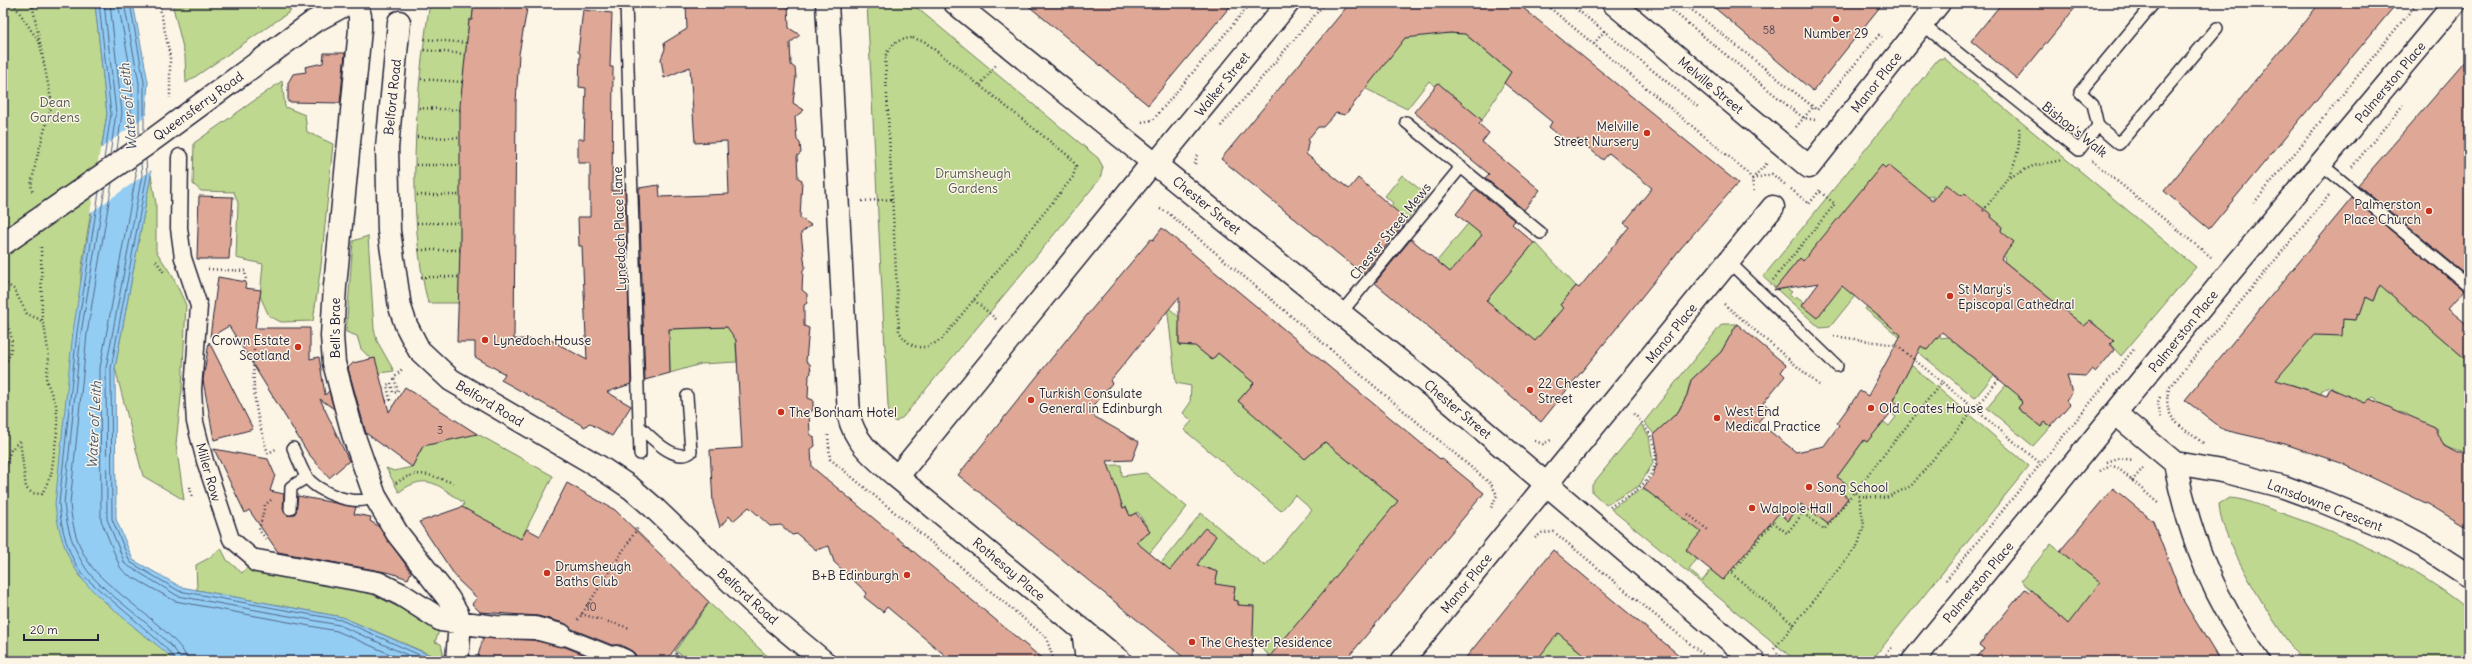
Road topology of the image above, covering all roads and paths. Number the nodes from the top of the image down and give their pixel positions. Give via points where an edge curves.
1 (13, 3) edge
2 (32, 3) edge
3 (160, 3) edge
4 (327, 3) edge
5 (348, 3) edge
6 (356, 3) edge
7 (626, 3) edge
8 (827, 3) edge
9 (955, 3) edge
10 (1251, 3) edge
11 (1288, 3) edge
12 (1325, 3) edge
13 (1544, 3) edge
14 (1569, 3) edge
15 (1613, 3) edge
16 (1663, 3) edge
17 (1683, 3) edge
18 (1939, 3) edge
19 (2154, 3) edge
20 (2455, 3) edge
21 (313, 22) junction
22 (399, 22) dead end
23 (1922, 24) junction
24 (2217, 28) dead end
25 (1878, 35) dead end
26 (425, 39) dead end
27 (466, 43) dead end
28 (42, 47) junction
29 (424, 50) dead end
30 (465, 54) dead end
31 (992, 71) dead end
32 (421, 79) dead end
33 (463, 82) dead end
34 (980, 85) junction
35 (2016, 99) junction
36 (171, 101) dead end
37 (2405, 103) dead end
38 (419, 108) dead end
39 (462, 110) dead end
40 (1700, 110) dead end
41 (1820, 119) dead end
42 (1135, 121) dead end
43 (1406, 122) dead end
44 (2098, 126) junction
45 (1217, 130) dead end
46 (417, 137) dead end
47 (460, 138) dead end
48 (1201, 149) dead end
49 (2079, 150) junction
50 (180, 158) dead end
51 (1760, 158) dead end
52 (2089, 159) junction
53 (1155, 163) junction
54 (2321, 164) junction
55 (416, 165) dead end
56 (460, 165) dead end
57 (1197, 166) dead end
58 (1461, 167) junction
59 (1809, 167) junction
60 (2010, 177) junction
61 (2341, 181) junction
62 (1794, 186) junction
63 (1819, 191) dead end
64 (417, 195) dead end
65 (460, 195) dead end
66 (34, 196) dead end
67 (1753, 198) dead end
68 (893, 199) junction
69 (878, 200) dead end
70 (1774, 207) joint
71 (1160, 209) dead end
72 (1983, 210) dead end
73 (417, 223) dead end
74 (460, 223) dead end
75 (1541, 233) dead end
76 (3, 244) edge
77 (41, 246) dead end
78 (419, 250) dead end
79 (460, 250) dead end
80 (2210, 257) dead end
81 (156, 261) dead end
82 (1729, 262) junction
83 (189, 276) junction
84 (421, 277) dead end
85 (460, 277) dead end
86 (167, 278) dead end
87 (246, 280) dead end
88 (3, 282) edge
89 (1770, 284) dead end
90 (2469, 286) edge
91 (1707, 289) junction
92 (974, 300) junction
93 (988, 313) dead end
94 (1341, 313) junction
95 (3, 318) edge
96 (42, 321) junction
97 (1831, 336) dead end
98 (254, 350) dead end
99 (1837, 366) dead end
100 (3, 368) edge
101 (1999, 380) dead end
102 (1942, 382) junction
103 (396, 384) dead end
104 (1818, 385) dead end
105 (687, 396) dead end
106 (1618, 398) junction
107 (386, 401) dead end
108 (1975, 409) junction
109 (2116, 414) junction
110 (640, 427) junction
111 (1529, 439) dead end
112 (1554, 439) dead end
113 (2208, 447) dead end
114 (293, 448) dead end
115 (268, 453) dead end
116 (640, 454) dead end
117 (2040, 462) dead end
118 (2176, 463) junction
119 (3, 471) edge
120 (2096, 476) dead end
121 (307, 477) junction
122 (897, 477) junction
123 (453, 483) dead end
124 (1547, 485) junction
125 (1854, 492) junction
126 (375, 496) junction
127 (1859, 496) junction
128 (271, 500) dead end
129 (2161, 506) dead end
130 (1491, 508) dead end
131 (290, 509) dead end
132 (1688, 514) dead end
133 (1589, 521) junction
134 (636, 530) dead end
135 (1708, 530) dead end
136 (1530, 542) dead end
137 (260, 553) junction
138 (2469, 576) edge
139 (582, 614) junction
140 (460, 622) junction
141 (1794, 625) junction
142 (630, 628) dead end
143 (1082, 630) junction
144 (564, 636) junction
145 (458, 656) edge
146 (621, 659) edge
147 (672, 661) edge
148 (688, 661) edge
149 (823, 661) edge
150 (1087, 661) edge
151 (1120, 661) edge
152 (1402, 661) edge
153 (1712, 661) edge
154 (1754, 661) edge
155 (1786, 661) edge
156 (1913, 661) edge
157 (2259, 661) edge

1 - 28 path
2 - 28 path
3 - 36 path via 170,56
4 - 21 street
5 - 21 street
6 - 126 street, Bell's Brae via 360,29 340,225 332,336 334,363 344,403 364,470
7 - 110 lane, Lynedoch Place Lane
8 - 122 street via 849,416 860,443
9 - 53 street
10 - 42 path via 1153,120 1145,123
11 - 53 street, Walker Street
12 - 45 path
13 - 67 path via 1746,171 1754,188
14 - 40 path
15 - 59 street, Melville Street
16 - 41 path via 1793,110 1804,118
17 - 25 path via 1817,110
18 - 23 street, Manor Place
19 - 44 lane via 2080,92 2093,104
20 - 54 street, Palmerston Place
21 - 76 street, Queensferry Road, bridge via 141,148
22 - 149 street, Belford Road via 387,148 389,231 400,307 419,350 451,380 631,488 752,602
23 - 35 lane, Bishop's Walk
23 - 59 street, Manor Place
24 - 44 lane via 2119,144
26 - 27 path
28 - 66 path via 52,104 31,185
29 - 30 path
31 - 34 path
32 - 33 path
34 - 68 path via 925,42 908,38 890,46 885,57
34 - 92 path via 1071,158 1076,166 1073,177
35 - 49 lane, Bishop's Walk
35 - 60 path via 2019,128 2017,152
37 - 61 path
38 - 39 path
43 - 58 lane
44 - 49 lane
46 - 47 path
48 - 57 path via 1194,163
49 - 52 path, Bishop's Walk
50 - 83 street, Miller Row via 179,228 183,258
51 - 62 path
52 - 60 path via 2057,160 2033,166
52 - 80 path, Bishop's Walk
53 - 94 street, Chester Street
53 - 122 street
54 - 61 lane
54 - 109 street, Palmerston Place
55 - 56 path
58 - 75 lane
58 - 94 lane, Chester Street Mews
59 - 62 path
60 - 72 path
61 - 90 lane
61 - 113 path via 2169,388 2166,402 2168,414
62 - 70 path
63 - 89 path via 1835,204
64 - 65 path
68 - 69 path
68 - 92 path via 899,331 906,341 918,348 931,347 942,339
70 - 82 street, Manor Place
71 - 130 path via 1167,212 1491,484 1497,495
73 - 74 path
77 - 96 path
78 - 79 path
81 - 86 path
82 - 91 street, Manor Place
82 - 99 lane
83 - 87 path via 210,268 245,271
83 - 137 street, Miller Row via 199,306 193,390 195,422 231,539 244,552
84 - 85 path
88 - 96 path via 14,290 27,314
91 - 104 path
91 - 106 street, Manor Place
92 - 93 path
94 - 124 street, Chester Street
95 - 100 path via 12,337 12,349
96 - 119 path via 49,357 46,380 58,414 51,475 42,494 32,493 26,488 20,440 11,450
97 - 102 path via 1896,345
98 - 115 path via 252,388 258,423
101 - 108 path
102 - 108 path
102 - 125 path
103 - 107 path via 398,392 393,393 391,383 386,385 390,400
105 - 110 lane via 691,452 688,455 673,454
106 - 124 street, Manor Place
106 - 133 path via 1652,435 1655,464 1641,487
108 - 117 path
108 - 127 path via 1911,486 1886,498
109 - 118 street, Lansdowne Crescent
109 - 156 street, Palmerston Place
110 - 116 lane, Lynedoch Place Lane
111 - 112 path via 1543,444
114 - 121 lane
118 - 138 street, Lansdowne Crescent via 2234,474 2314,498 2397,532
118 - 157 street via 2186,509 2209,575 2228,613
120 - 129 path via 2110,465 2118,468
121 - 126 lane via 322,490 347,498 363,501
121 - 131 lane via 291,487
122 - 143 street, Rothesay Place
123 - 126 path via 421,473 405,477
124 - 133 street, Chester Street
124 - 152 street, Manor Place
125 - 127 path
125 - 141 path via 1824,530 1803,513 1787,533 1773,522 1731,573
126 - 140 street, Bell's Brae via 397,534 451,602
127 - 141 path via 1864,525 1858,545
128 - 137 path via 264,505 259,530 267,541
132 - 135 path
133 - 154 street, Chester Street
134 - 139 path
136 - 153 path via 1542,533 1554,532
137 - 140 street, Miller Row via 378,583 441,620
139 - 142 path
139 - 144 path
140 - 144 street, Miller Row via 535,628
140 - 145 street
141 - 155 path via 1773,650
143 - 150 street
143 - 151 street, Rothesay Place
144 - 146 street
147 - 148 path via 676,654

